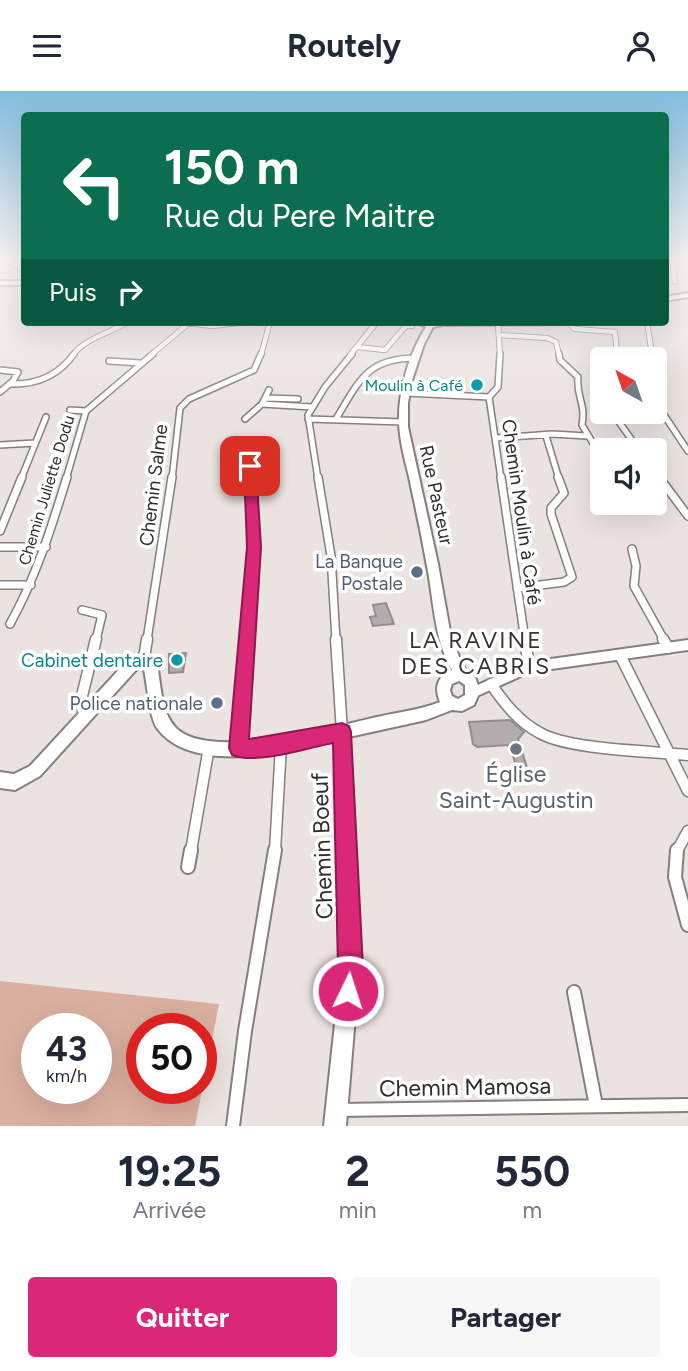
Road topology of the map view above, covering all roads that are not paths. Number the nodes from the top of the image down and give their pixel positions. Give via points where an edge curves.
1 (122, 326) edge
2 (183, 326) edge
3 (269, 326) edge
4 (374, 326) edge
5 (426, 326) edge
6 (498, 326) edge
7 (572, 326) edge
8 (648, 326) edge
9 (405, 327) dead end
10 (500, 335) junction
11 (358, 347) junction
12 (616, 347) edge
13 (651, 347) edge
14 (388, 348) junction
15 (400, 358) junction
16 (416, 358) junction
17 (109, 361) dead end
18 (140, 363) junction
19 (0, 370) edge
20 (10, 384) junction
21 (269, 390) dead end
22 (0, 393) edge
23 (406, 393) junction
24 (489, 397) junction
25 (298, 399) dead end
26 (263, 401) junction
27 (312, 407) junction
28 (70, 410) dead end
29 (86, 411) junction
30 (46, 417) dead end
31 (246, 419) dead end
32 (308, 419) junction
33 (336, 419) junction
34 (667, 419) edge
35 (403, 422) junction
36 (546, 436) junction
37 (587, 436) junction
38 (496, 438) junction
39 (590, 440) edge
40 (34, 443) junction
41 (0, 445) edge
42 (688, 450) edge
43 (250, 466) dead end
44 (667, 488) edge
45 (688, 516) edge
46 (0, 531) edge
47 (0, 547) edge
48 (46, 547) junction
49 (632, 549) dead end
50 (0, 585) edge
51 (31, 585) junction
52 (517, 588) junction
53 (82, 610) dead end
54 (10, 624) dead end
55 (688, 645) edge
56 (668, 648) junction
57 (620, 655) junction
58 (144, 658) junction
59 (529, 667) junction
60 (473, 683) junction
61 (448, 699) junction
62 (85, 715) junction
63 (342, 732) junction
64 (281, 745) junction
65 (209, 747) junction
66 (239, 748) junction
67 (669, 753) junction
68 (688, 755) edge
69 (0, 780) edge
70 (688, 791) edge
71 (688, 831) edge
72 (188, 867) dead end
73 (688, 925) edge
74 (574, 992) dead end
75 (688, 1105) edge
76 (596, 1106) junction
77 (335, 1118) edge
78 (233, 1126) edge

1 - 20 street via 81,344 68,362 42,381
2 - 18 street, Chemin Juliette Dodu
3 - 58 street, Chemin Salme via 254,370 189,399 177,415 174,465
4 - 11 street
5 - 16 main road, Rue Pasteur
6 - 10 street, Chemin Moulin à Café
7 - 12 street via 615,332
8 - 13 street
9 - 14 street
10 - 24 street, Chemin Moulin à Café via 498,387
10 - 37 street via 556,342 560,360 578,376 577,389 585,408 581,422
11 - 14 street
11 - 27 street
14 - 15 street
15 - 16 street
15 - 33 street via 373,365
16 - 23 main road, Rue Pasteur
17 - 18 street
18 - 29 street, Chemin Juliette Dodu
19 - 20 street via 18,372
20 - 22 street
21 - 26 street
23 - 24 street
23 - 35 main road, Rue Pasteur
24 - 38 street, Chemin Moulin à Café
25 - 26 street
26 - 27 street
26 - 31 street
27 - 32 street
28 - 29 street
29 - 48 street, Chemin Juliette Dodu
30 - 40 street
32 - 33 street
32 - 63 street via 331,556
33 - 35 street
34 - 42 street
35 - 60 main road, Rue Pasteur via 452,661
36 - 37 street
36 - 38 street
36 - 52 street via 564,493 551,514 572,577
37 - 39 street
38 - 52 street, Chemin Moulin à Café
40 - 41 street
40 - 46 street
43 - 66 street via 254,547
44 - 45 street
47 - 48 street
48 - 51 street, Chemin Juliette Dodu
49 - 56 street via 634,586
50 - 51 street
51 - 54 street, Chemin Juliette Dodu
52 - 59 street, Chemin Moulin à Café
53 - 62 street via 102,615 80,704
55 - 56 street
56 - 57 street
57 - 59 street
57 - 67 street
58 - 62 main road
58 - 65 main road via 165,730 180,741
59 - 60 street
60 - 61 main road via 472,699 466,703
60 - 61 main road, Rue Pasteur via 442,686
60 - 67 street via 543,737
61 - 63 main road via 434,710
62 - 69 main road via 35,771 15,782
63 - 64 main road
63 - 77 main road, Chemin Boeuf via 351,968
64 - 66 main road
64 - 78 street via 277,840
65 - 66 main road
65 - 72 street
67 - 68 street
67 - 70 street
71 - 73 street via 673,860
74 - 76 street
75 - 76 street, Chemin Mamosa
76 - 77 street, Chemin Mamosa

